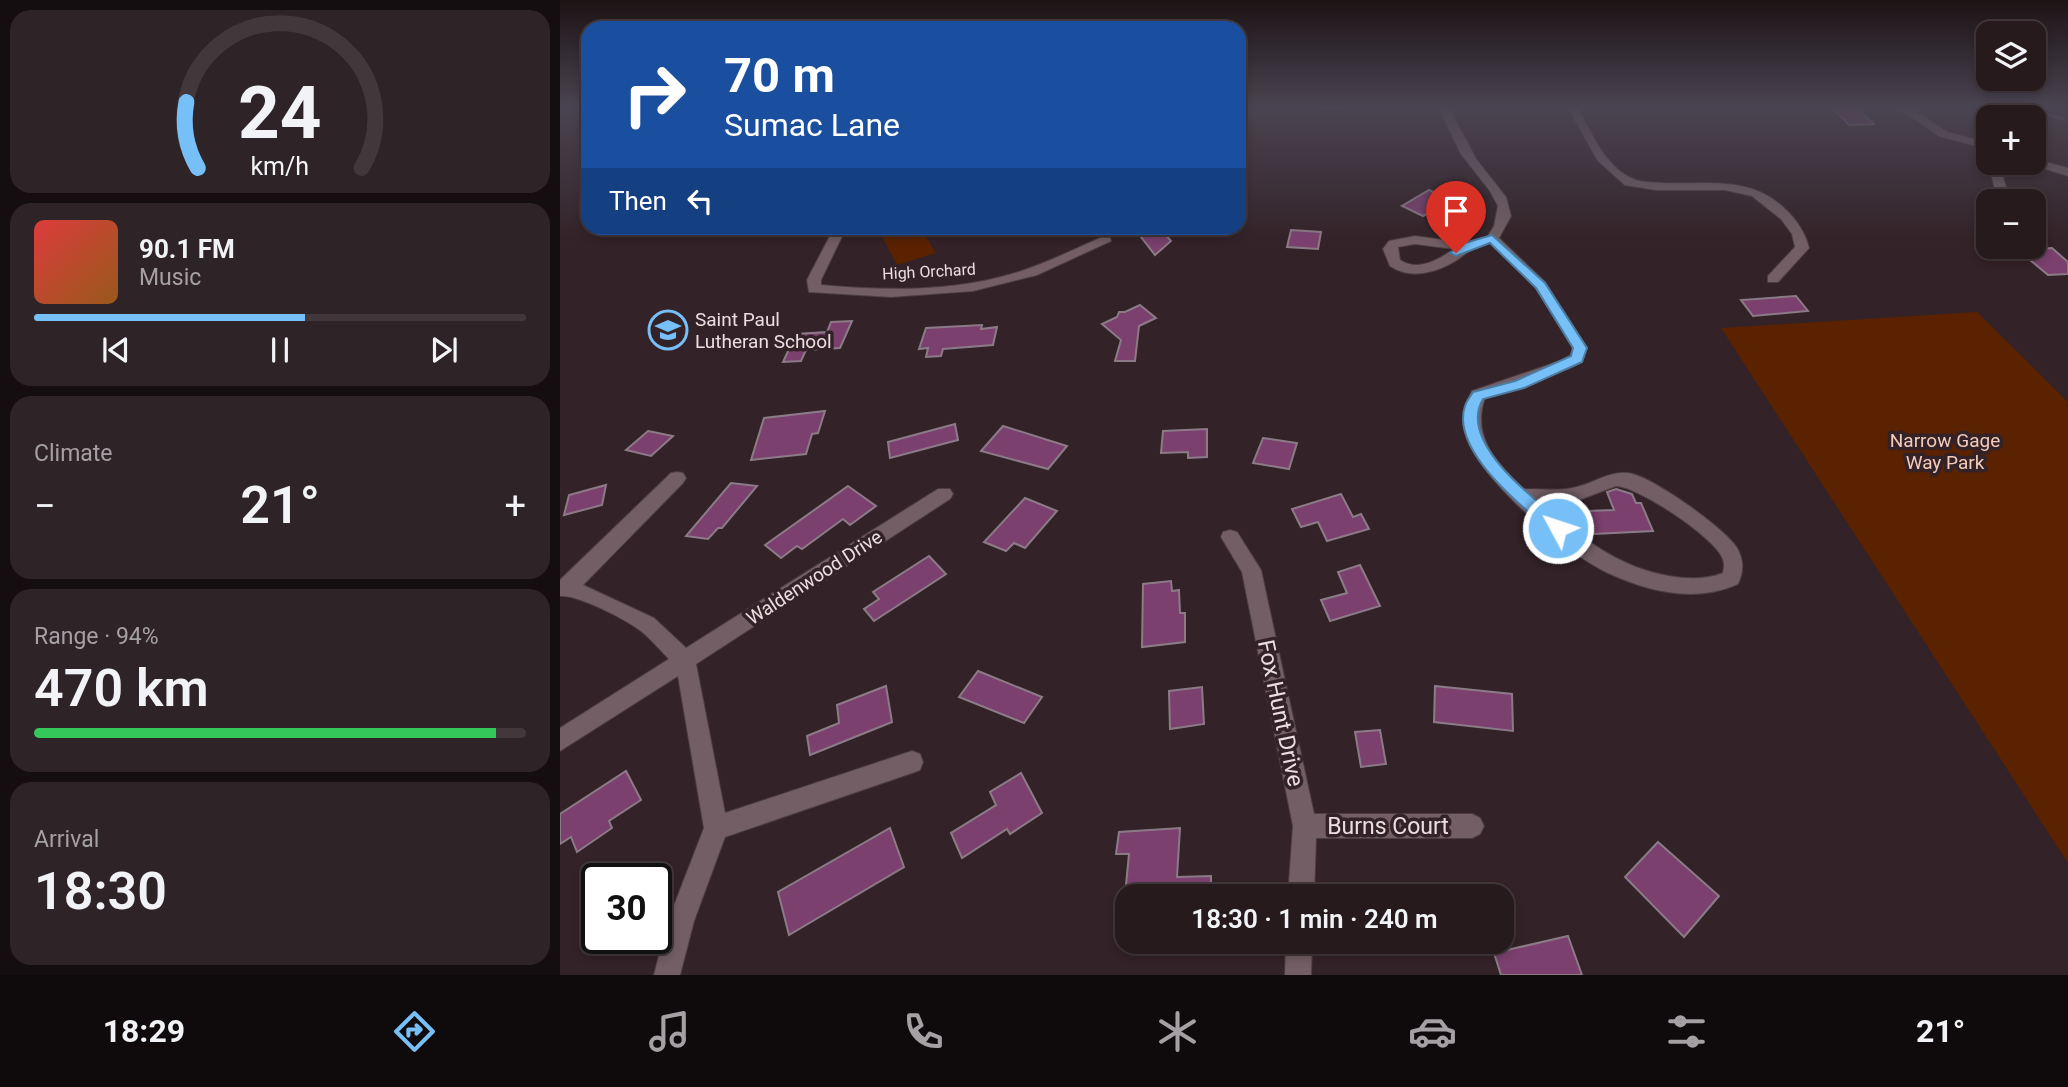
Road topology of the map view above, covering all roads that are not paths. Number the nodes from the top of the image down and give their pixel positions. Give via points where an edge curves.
1 (1466, 152) edge
2 (1597, 152) edge
3 (2046, 166) edge
4 (2068, 172) edge
5 (837, 235) edge
6 (1492, 239) junction
7 (1105, 241) dead end
8 (1466, 247) junction
9 (1773, 279) dead end
10 (677, 478) dead end
11 (944, 494) dead end
12 (1520, 496) junction
13 (1230, 537) dead end
14 (564, 587) edge
15 (685, 660) junction
16 (560, 740) edge
17 (912, 762) dead end
18 (1305, 826) junction
19 (1472, 826) dead end
20 (716, 828) junction
21 (1302, 884) edge
22 (1298, 954) edge
23 (667, 975) edge
24 (1298, 975) edge

1 - 6 street via 1503,202 1504,220
2 - 9 street via 1633,184 1737,186 1773,202 1801,234 1802,248
3 - 4 street
5 - 7 street, High Orchard via 814,280 814,289 986,286
6 - 8 street
6 - 12 street via 1540,285 1580,348 1577,359 1530,380 1478,395 1472,406 1474,435 1487,460
8 - 8 street via 1424,268 1402,268 1390,254 1394,244 1415,240
10 - 14 street
11 - 15 street, Waldenwood Drive
12 - 12 street via 1574,495 1615,479 1632,480 1713,534 1734,565 1731,578 1720,585 1687,587 1621,571 1577,543
13 - 18 street, Fox Hunt Drive via 1251,570
14 - 15 street via 647,624
15 - 16 street, Waldenwood Drive
15 - 20 street
17 - 20 street
18 - 19 street, Burns Court
18 - 21 street, Fox Hunt Drive
20 - 23 street via 681,920
22 - 24 street

